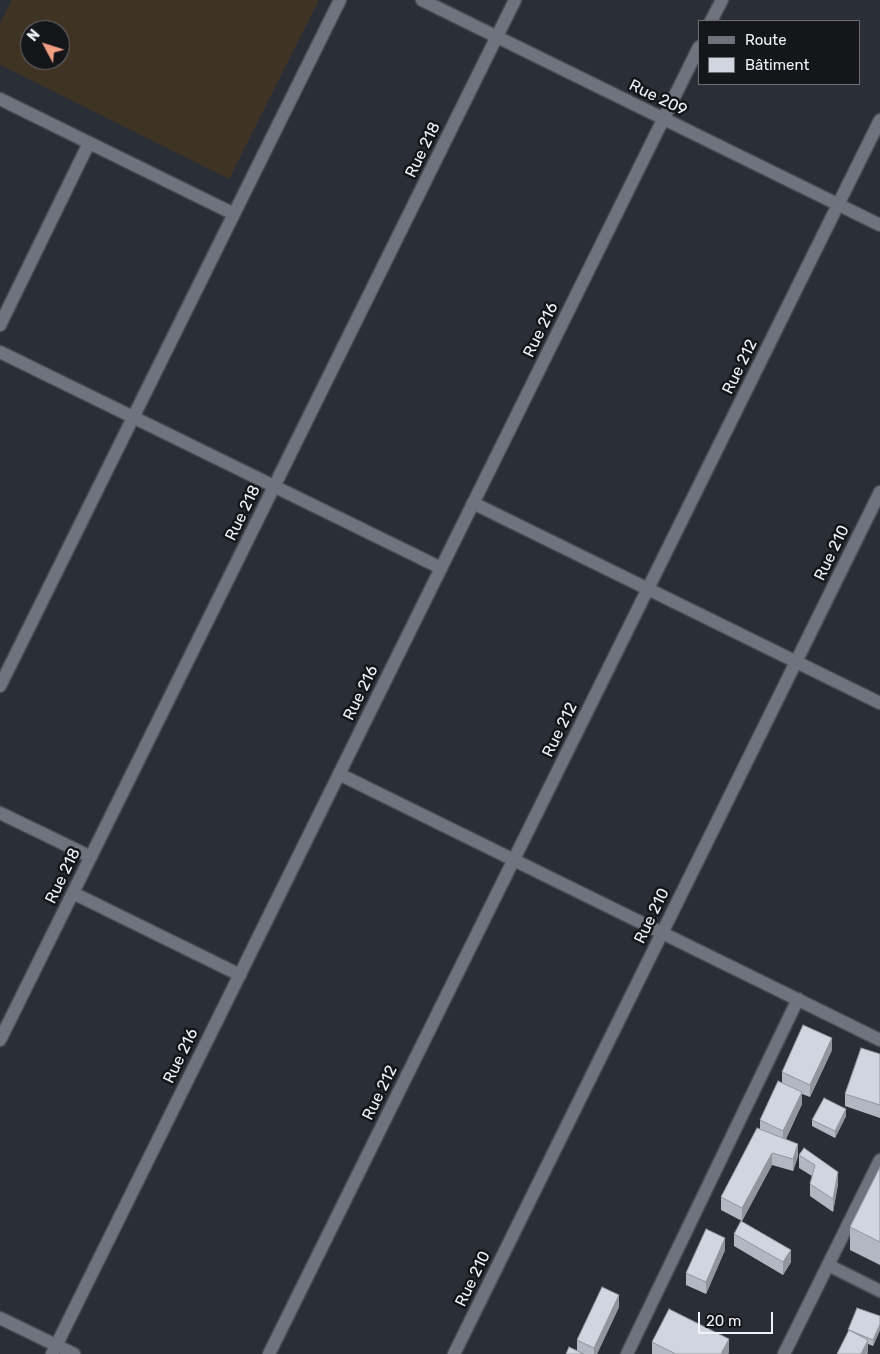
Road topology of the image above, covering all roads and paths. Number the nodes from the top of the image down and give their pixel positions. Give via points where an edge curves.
1 (340, 0) edge
2 (422, 0) edge
3 (515, 0) edge
4 (722, 0) edge
5 (712, 20) edge
6 (497, 37) junction
7 (698, 49) edge
8 (0, 99) edge
9 (663, 118) junction
10 (880, 120) edge
11 (90, 143) junction
12 (838, 204) junction
13 (234, 214) junction
14 (880, 225) edge
15 (0, 325) edge
16 (0, 352) edge
17 (133, 417) junction
18 (274, 486) junction
19 (880, 492) edge
20 (473, 503) junction
21 (441, 568) junction
22 (648, 589) junction
23 (796, 661) junction
24 (0, 686) edge
25 (880, 703) edge
26 (339, 774) junction
27 (0, 813) edge
28 (90, 857) junction
29 (514, 860) junction
30 (73, 893) junction
31 (662, 932) junction
32 (240, 975) junction
33 (798, 999) junction
34 (0, 1040) edge
35 (880, 1040) edge
36 (880, 1160) edge
37 (828, 1265) junction
38 (880, 1291) edge
39 (0, 1318) edge
40 (54, 1350) edge
41 (74, 1354) edge
42 (270, 1354) edge
43 (454, 1354) edge
44 (627, 1354) edge
45 (784, 1354) edge

1 - 13 street
2 - 6 street, Rue 209
3 - 6 street, Rue 218
4 - 5 street
6 - 9 street, Rue 209
6 - 18 street, Rue 218
7 - 9 street, Rue 216
8 - 11 street
9 - 12 street, Rue 209
9 - 20 street, Rue 216
10 - 12 street, Rue 212
11 - 13 street
11 - 15 street
12 - 14 street, Rue 209
12 - 22 street, Rue 212
13 - 17 street
16 - 17 street
17 - 18 street
17 - 24 street
18 - 21 street
18 - 28 street, Rue 218
19 - 23 street, Rue 210
20 - 21 street, Rue 216
20 - 22 street
21 - 26 street, Rue 216
22 - 23 street
22 - 29 street, Rue 212
23 - 25 street
23 - 31 street, Rue 210
26 - 29 street
26 - 32 street, Rue 216
27 - 28 street
28 - 30 street, Rue 218
29 - 31 street
29 - 42 street, Rue 212
30 - 32 street
30 - 34 street, Rue 218
31 - 33 street
31 - 43 street, Rue 210
32 - 40 street, Rue 216
33 - 35 street
33 - 44 street
36 - 37 street
37 - 38 street
37 - 45 street
39 - 40 street
40 - 41 street

